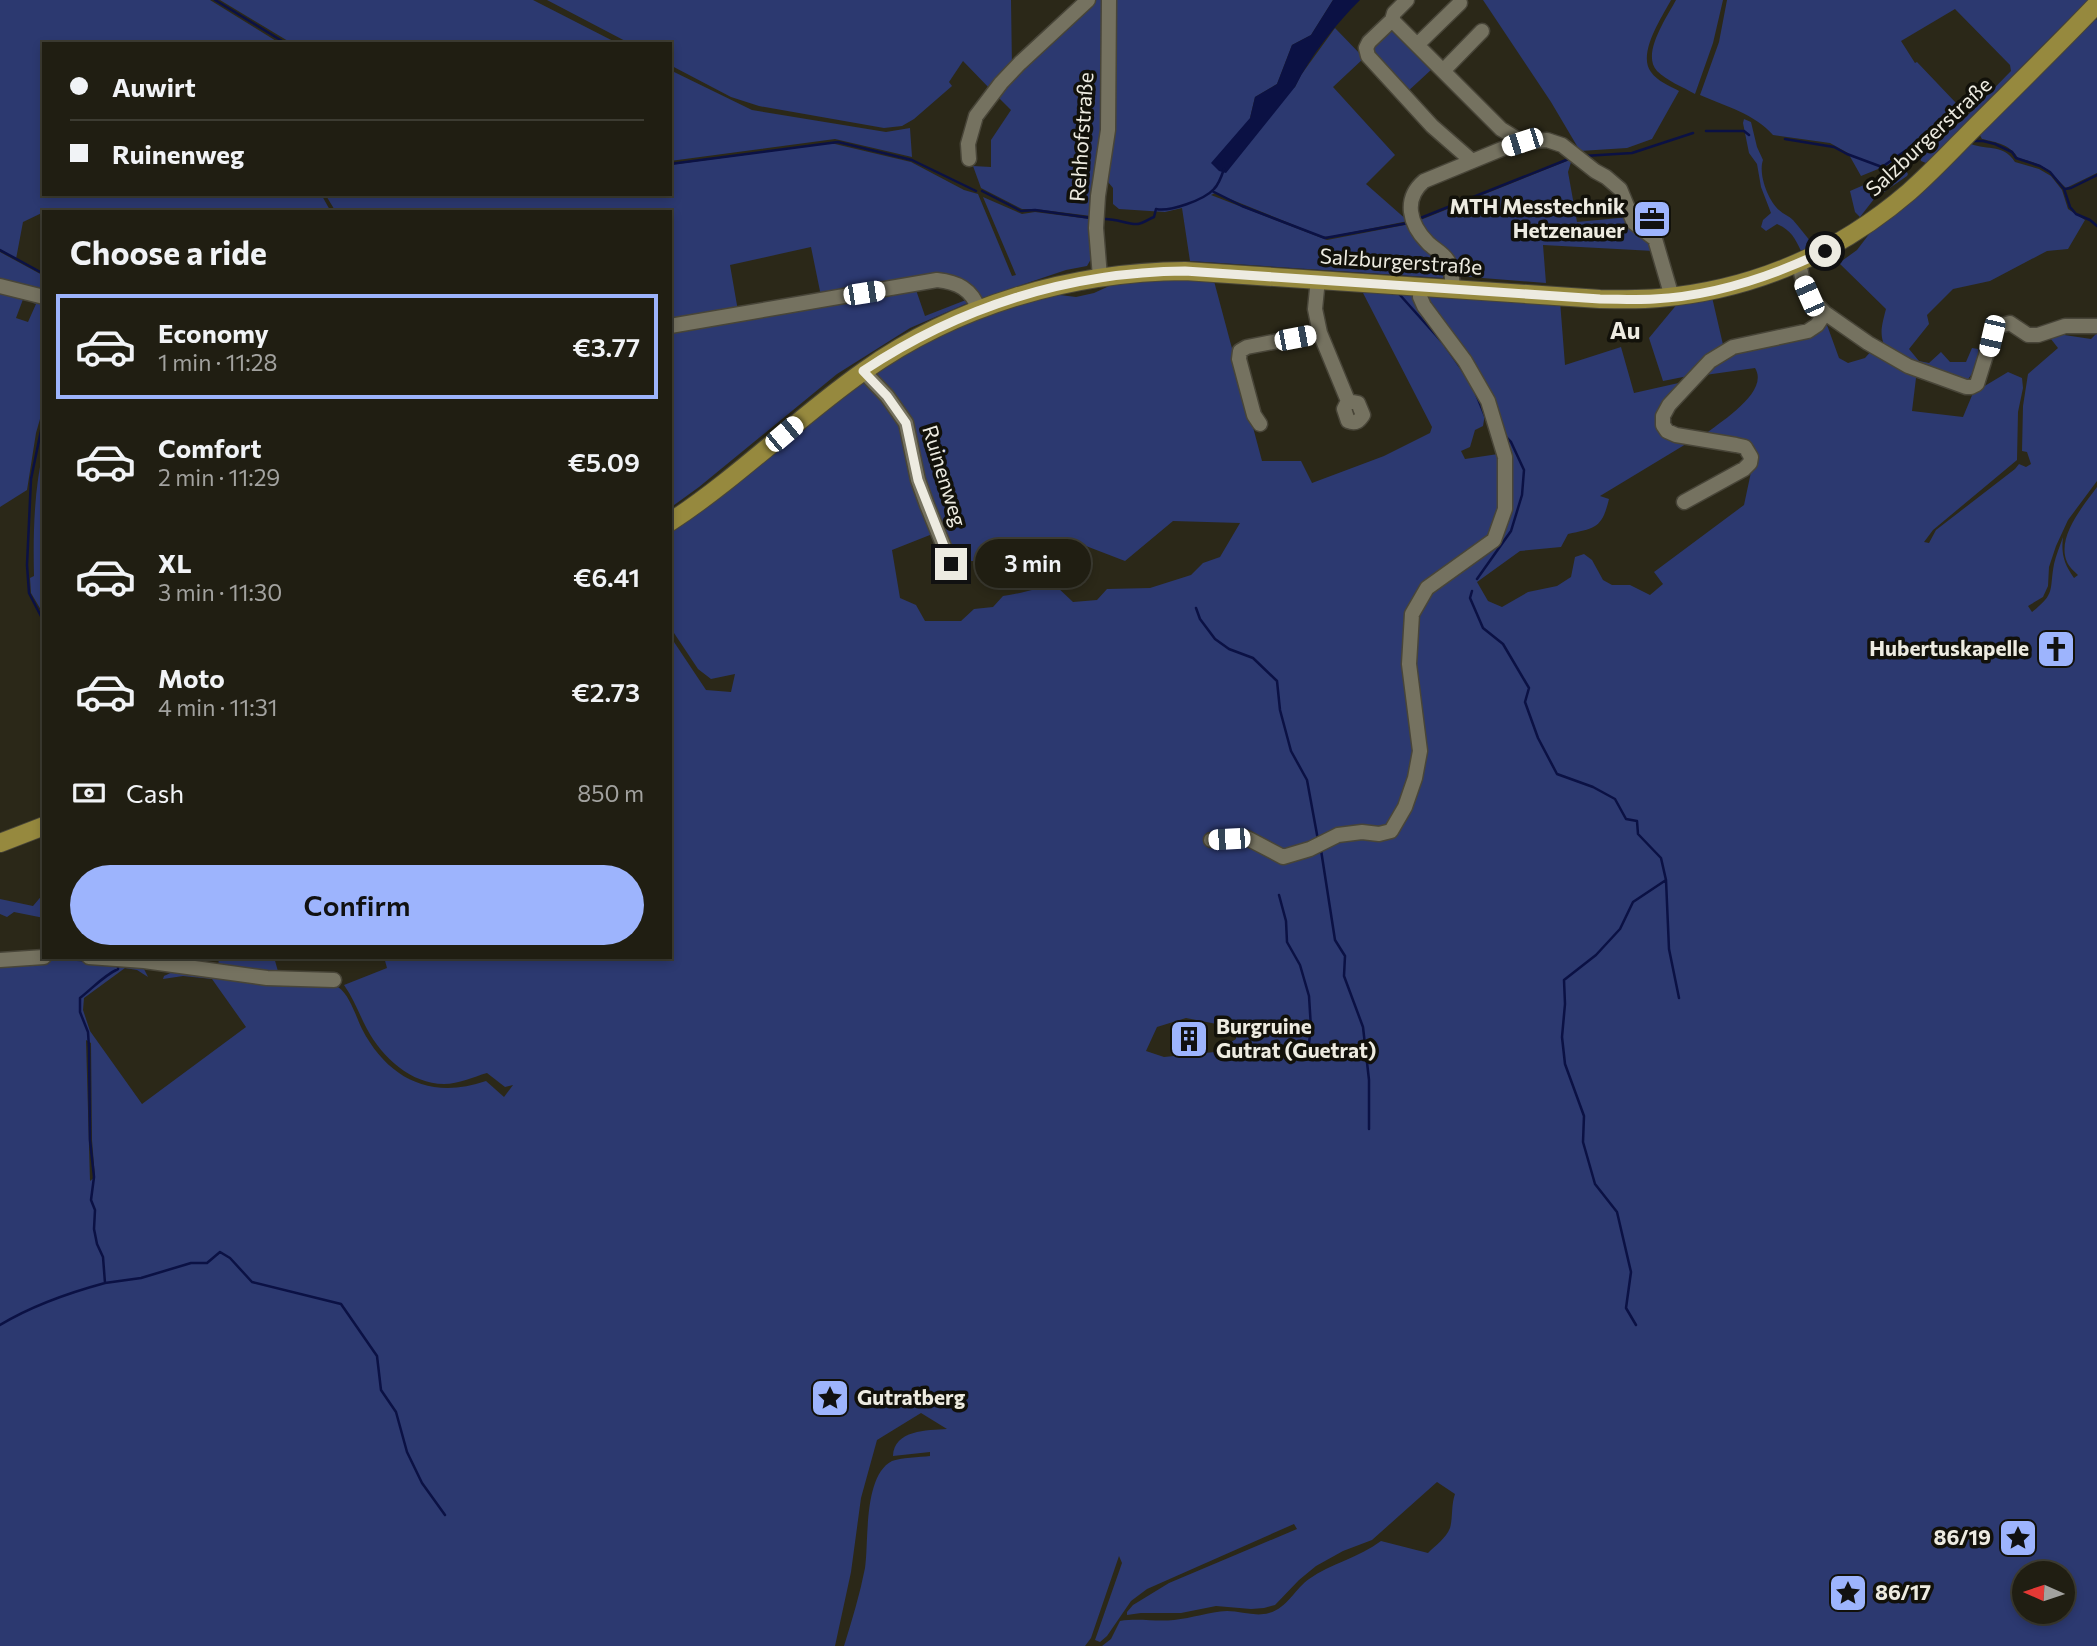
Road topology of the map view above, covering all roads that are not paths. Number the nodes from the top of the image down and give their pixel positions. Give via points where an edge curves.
1 (1088, 0) edge
2 (1109, 0) edge
3 (1407, 0) edge
4 (1460, 3) dead end
5 (2097, 4) edge
6 (1392, 20) junction
7 (1482, 31) dead end
8 (1418, 44) junction
9 (1443, 71) junction
10 (1522, 142) junction
11 (969, 159) dead end
12 (1472, 161) junction
13 (1798, 264) junction
14 (1100, 278) junction
15 (1317, 285) junction
16 (0, 286) edge
17 (1453, 288) junction
18 (1421, 291) junction
19 (42, 296) edge
20 (1672, 297) junction
21 (979, 310) junction
22 (1825, 313) junction
23 (672, 326) edge
24 (2097, 326) edge
25 (1320, 333) junction
26 (863, 371) junction
27 (1348, 401) dead end
28 (1260, 424) dead end
29 (1684, 502) dead end
30 (672, 521) edge
31 (951, 564) dead end
32 (42, 827) edge
33 (1211, 840) dead end
34 (0, 843) edge
35 (42, 957) edge
36 (116, 959) edge
37 (0, 960) edge
38 (334, 980) dead end

1 - 11 street via 1020,63 975,116
2 - 14 street, Rehhofstraße via 1108,130 1096,228
3 - 6 street
4 - 8 street
5 - 13 main road, Salzburgerstraße via 1911,190 1862,228
6 - 8 street
6 - 12 street via 1368,42 1368,56 1432,126
7 - 9 street
8 - 9 street
9 - 10 street via 1501,129
10 - 12 street
10 - 20 street via 1547,140 1562,145 1620,189 1634,223 1655,239
12 - 17 street via 1424,181 1415,188 1410,204 1428,243 1447,259
13 - 20 main road, Salzburgerstraße via 1740,284
13 - 22 street via 1809,296
14 - 15 main road, Salzburgerstraße via 1185,271
14 - 21 main road, Salzburgerstraße via 1021,295
15 - 18 main road, Salzburgerstraße
15 - 25 street
16 - 19 street
17 - 18 main road, Salzburgerstraße
17 - 20 main road, Salzburgerstraße via 1600,299
18 - 33 street via 1430,316 1465,361 1488,401 1505,457 1506,484 1505,509 1494,540 1427,588 1412,614 1409,664 1420,751 1405,807 1391,831 1338,835 1283,857 1247,838
21 - 23 street via 960,285 937,280
21 - 26 main road, Salzburgerstraße via 917,337
22 - 24 street via 1909,366 1970,387 1977,384 1999,326 2010,323 2028,335 2038,335 2065,326
22 - 29 street via 1808,331 1733,347 1710,361 1669,405 1663,416 1667,431 1745,447 1751,457 1744,468
25 - 27 street
25 - 28 street via 1240,351
26 - 30 main road, Salzburgerstraße
26 - 31 street, Ruinenweg via 906,423 918,480
32 - 34 main road
35 - 37 street
36 - 38 street via 267,978

